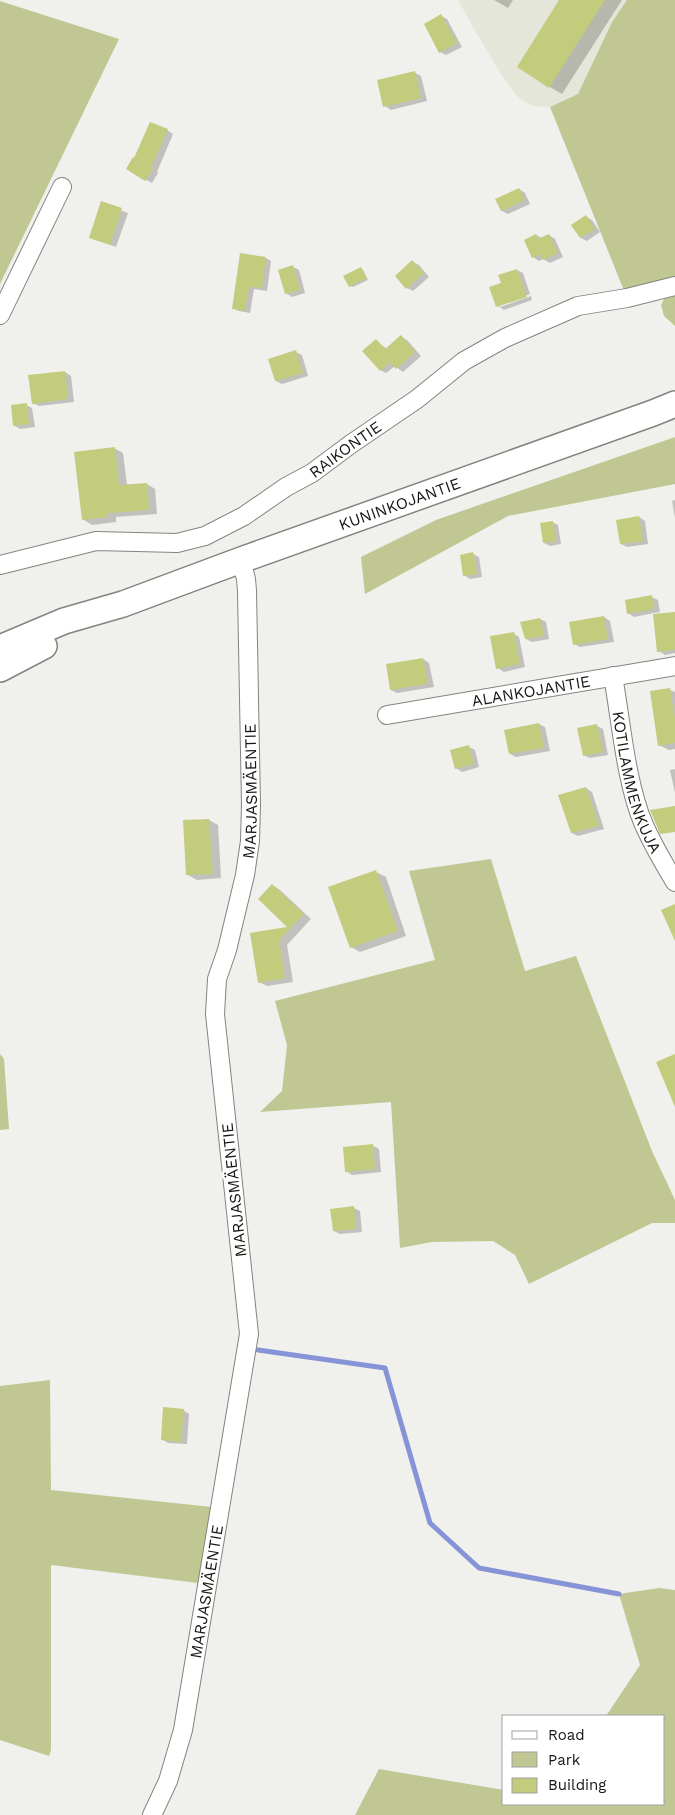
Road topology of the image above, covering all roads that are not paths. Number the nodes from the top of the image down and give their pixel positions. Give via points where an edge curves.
1 (62, 187) dead end
2 (675, 286) edge
3 (0, 314) edge
4 (675, 404) edge
5 (241, 560) junction
6 (0, 565) edge
7 (123, 604) junction
8 (0, 648) edge
9 (675, 666) edge
10 (0, 668) edge
11 (614, 676) junction
12 (387, 715) dead end
13 (675, 882) edge
14 (152, 1815) edge

1 - 3 street
2 - 6 street, RAIKONTIE via 578,306 505,338 464,361 417,399 312,473 244,516 205,536 177,543 96,541
4 - 5 main road, KUNINKOJANTIE
5 - 7 main road, KUNINKOJANTIE
5 - 14 street, MARJASMÄENTIE via 247,591 250,841 245,876 217,979 216,1014 249,1334 183,1730 168,1781
7 - 8 main road, KUNINKOJANTIE via 64,621
7 - 10 main road, KUNINKOJANTIE
9 - 11 street, ALANKOJANTIE
11 - 12 street, ALANKOJANTIE
11 - 13 street, KOTILAMMENKUJA via 631,782 643,824

